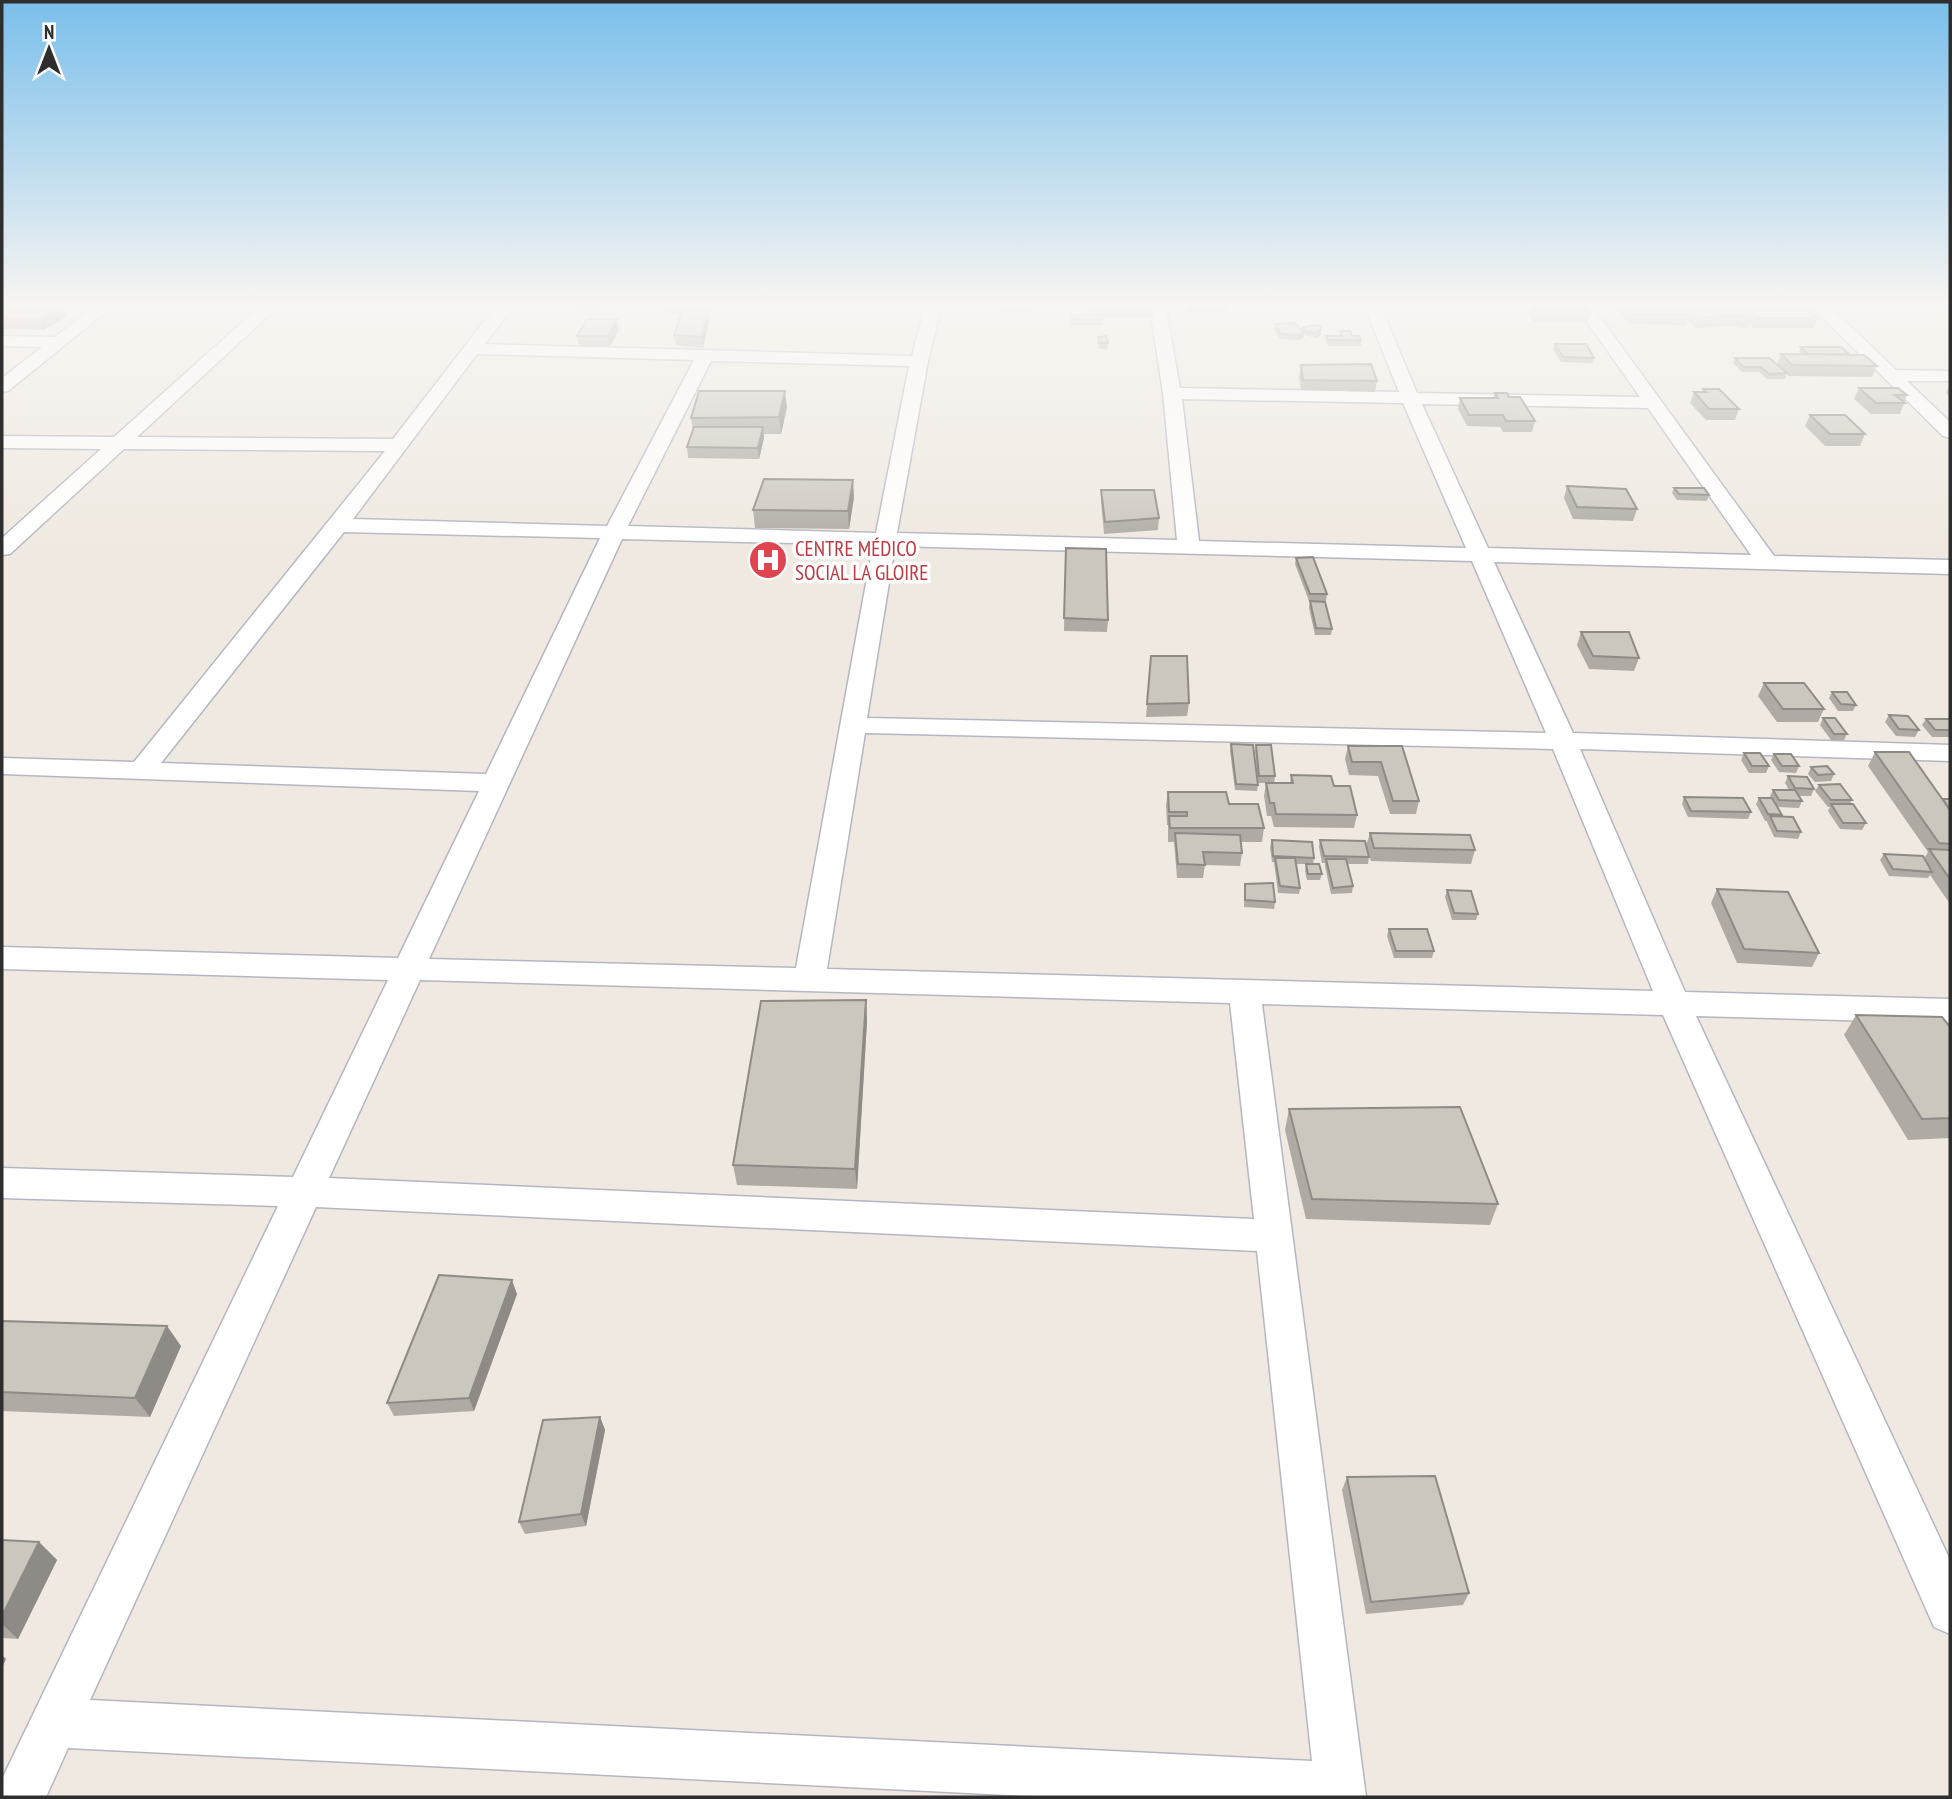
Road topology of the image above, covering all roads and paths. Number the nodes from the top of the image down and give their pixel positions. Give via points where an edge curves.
1 (183, 386) edge
2 (444, 386) edge
3 (689, 386) edge
4 (914, 386) edge
5 (1171, 386) edge
6 (1405, 386) edge
7 (1641, 386) edge
8 (1902, 386) edge
9 (1172, 393) junction
10 (1410, 398) junction
11 (1653, 403) junction
12 (1950, 432) edge
13 (2, 442) edge
14 (120, 444) junction
15 (398, 445) junction
16 (338, 525) junction
17 (614, 532) junction
18 (885, 539) junction
19 (1189, 547) junction
20 (2, 549) edge
21 (1480, 555) junction
22 (1768, 562) junction
23 (1950, 567) edge
24 (854, 724) junction
25 (1563, 741) junction
26 (1950, 753) edge
27 (2, 766) edge
28 (141, 771) junction
29 (496, 783) junction
30 (2, 958) edge
31 (409, 969) junction
32 (810, 980) junction
33 (1245, 992) junction
34 (1675, 1003) junction
35 (1950, 1011) edge
36 (2, 1183) edge
37 (304, 1192) junction
38 (1274, 1236) junction
39 (1950, 1611) edge
40 (55, 1723) junction
41 (1341, 1792) edge
42 (20, 1797) edge

1 - 14 street
2 - 15 street
3 - 17 street
4 - 18 street
5 - 9 street
6 - 10 street
7 - 11 street
8 - 12 street
9 - 10 street
9 - 19 street
10 - 11 street
10 - 21 street
11 - 22 street
13 - 14 street
14 - 15 street
14 - 20 street
15 - 16 street
16 - 17 street
16 - 28 street
17 - 18 street
17 - 29 street
18 - 19 street
18 - 24 street
19 - 21 street
21 - 22 street
21 - 25 street
22 - 23 street
24 - 25 street
24 - 32 street
25 - 26 street
25 - 34 street
27 - 28 street
28 - 29 street
29 - 31 street
30 - 31 street
31 - 32 street
31 - 37 street
32 - 33 street
33 - 34 street
33 - 38 street
34 - 35 street
34 - 39 street
36 - 37 street
37 - 38 street
37 - 40 street
38 - 41 street
40 - 41 street
40 - 42 street

